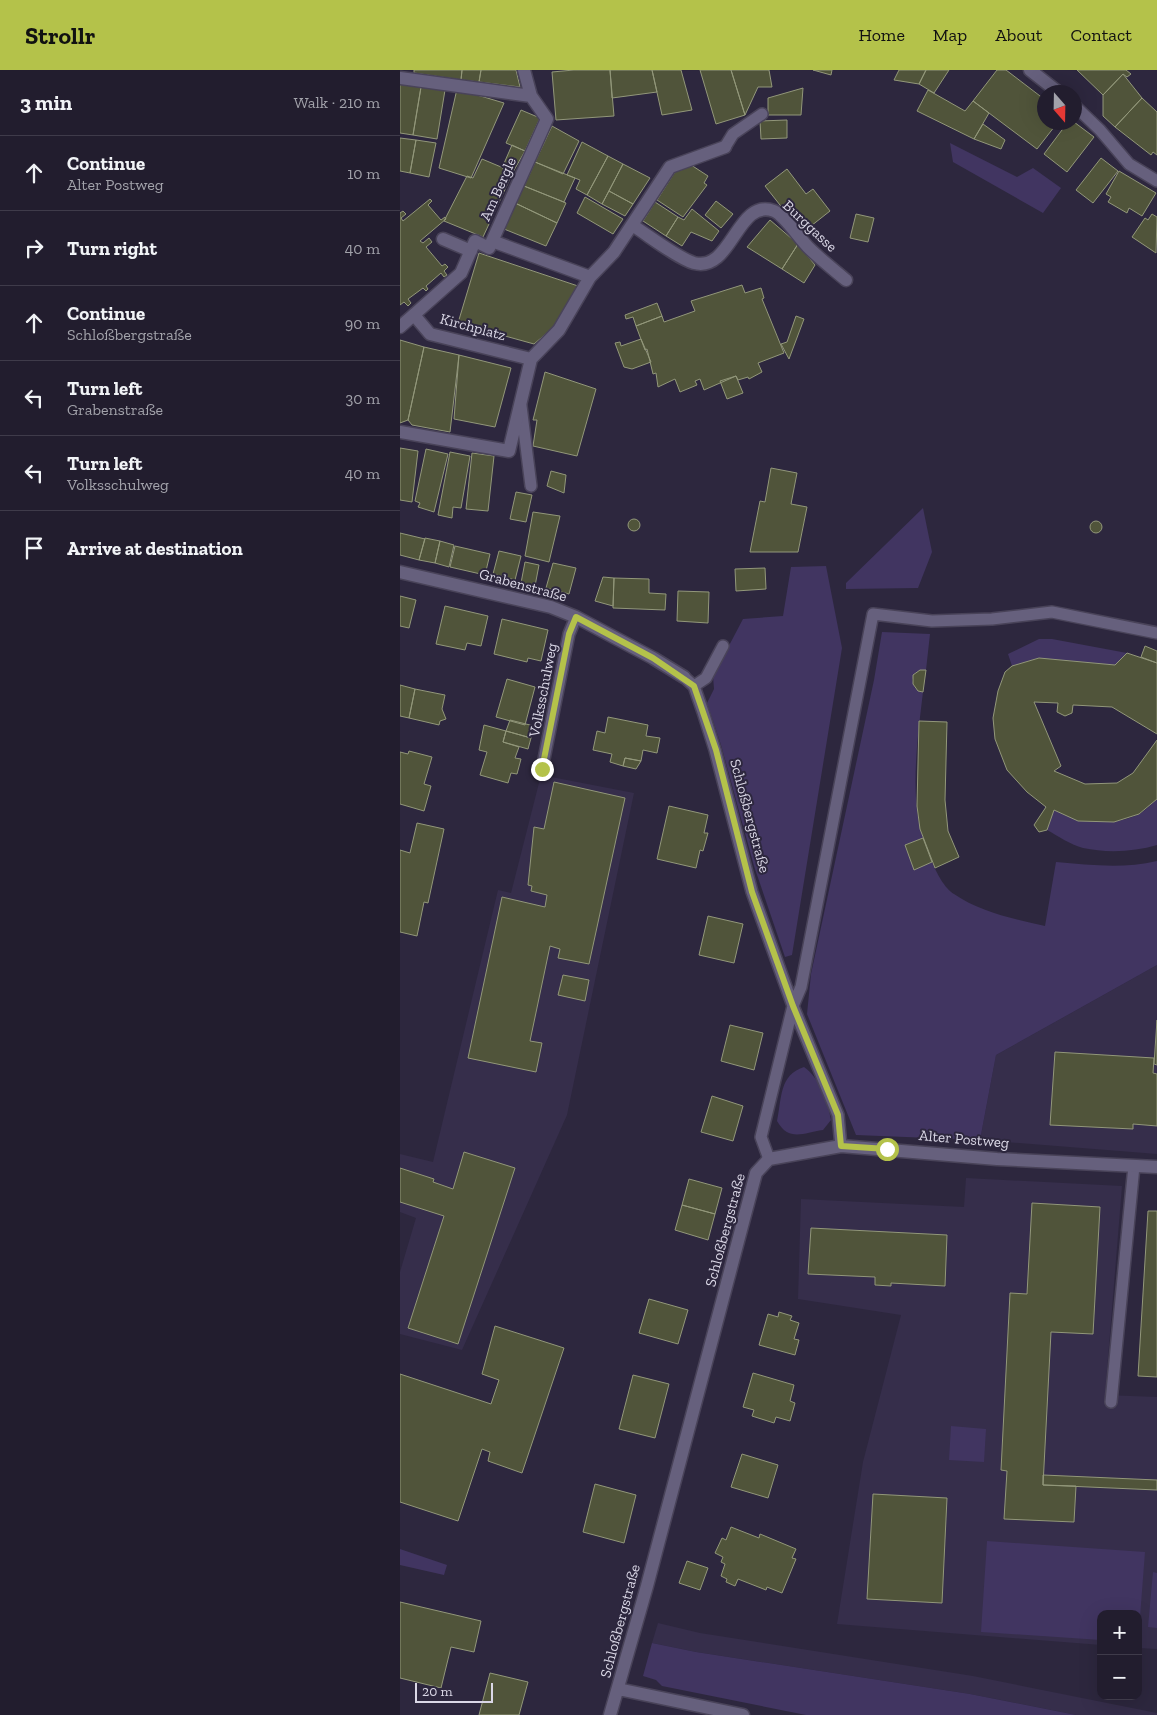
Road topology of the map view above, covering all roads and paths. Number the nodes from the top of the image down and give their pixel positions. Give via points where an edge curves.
1 (1030, 70) edge
2 (526, 71) edge
3 (400, 78) edge
4 (1049, 85) edge
5 (531, 96) junction
6 (1082, 112) edge
7 (762, 114) dead end
8 (725, 147) joint
9 (1157, 181) edge
10 (632, 225) junction
11 (443, 239) dead end
12 (492, 240) junction
13 (471, 251) junction
14 (590, 278) junction
15 (846, 280) dead end
16 (414, 316) junction
17 (400, 327) edge
18 (531, 359) junction
19 (520, 402) junction
20 (400, 432) edge
21 (531, 486) dead end
22 (400, 572) edge
23 (576, 617) junction
24 (1157, 634) edge
25 (724, 646) dead end
26 (684, 677) joint
27 (694, 686) junction
28 (542, 769) dead end
29 (793, 1006) junction
30 (841, 1146) junction
31 (769, 1159) junction
32 (1134, 1166) junction
33 (1157, 1167) edge
34 (1111, 1402) dead end
35 (618, 1689) junction
36 (610, 1715) edge
37 (744, 1715) edge

1 - 4 street
2 - 5 street
3 - 5 street
5 - 12 street, Am Bergle via 547,119
6 - 9 lane via 1130,164
7 - 8 lane via 733,134
8 - 10 street via 670,167
10 - 14 street via 614,252
10 - 15 street, Burggasse via 687,260 703,264 719,257 747,218 767,210 776,212 808,247
11 - 13 street
12 - 13 street, Am Bergle via 489,248 475,242
12 - 14 street
13 - 16 street, Kirchplatz via 461,273
14 - 18 street via 559,330
16 - 17 street, Kirchplatz
16 - 18 street, Kirchplatz via 430,334
18 - 19 street
19 - 20 street via 509,451
19 - 21 lane
22 - 23 street, Grabenstraße via 551,607
23 - 26 street, Grabenstraße
23 - 28 lane, Volksschulweg via 569,634
24 - 29 lane via 1052,612 932,621 873,614 801,987
25 - 27 lane via 706,678
26 - 27 lane, Schloßbergstraße
27 - 29 lane, Schloßbergstraße via 716,750 752,892
29 - 30 lane, Schloßbergstraße via 838,1115
29 - 31 lane via 761,1136
30 - 31 street, Alter Postweg
30 - 32 street, Alter Postweg
31 - 35 street, Schloßbergstraße via 756,1173
32 - 33 street, Alter Postweg
32 - 34 lane
35 - 36 street, Schloßbergstraße
35 - 37 street

